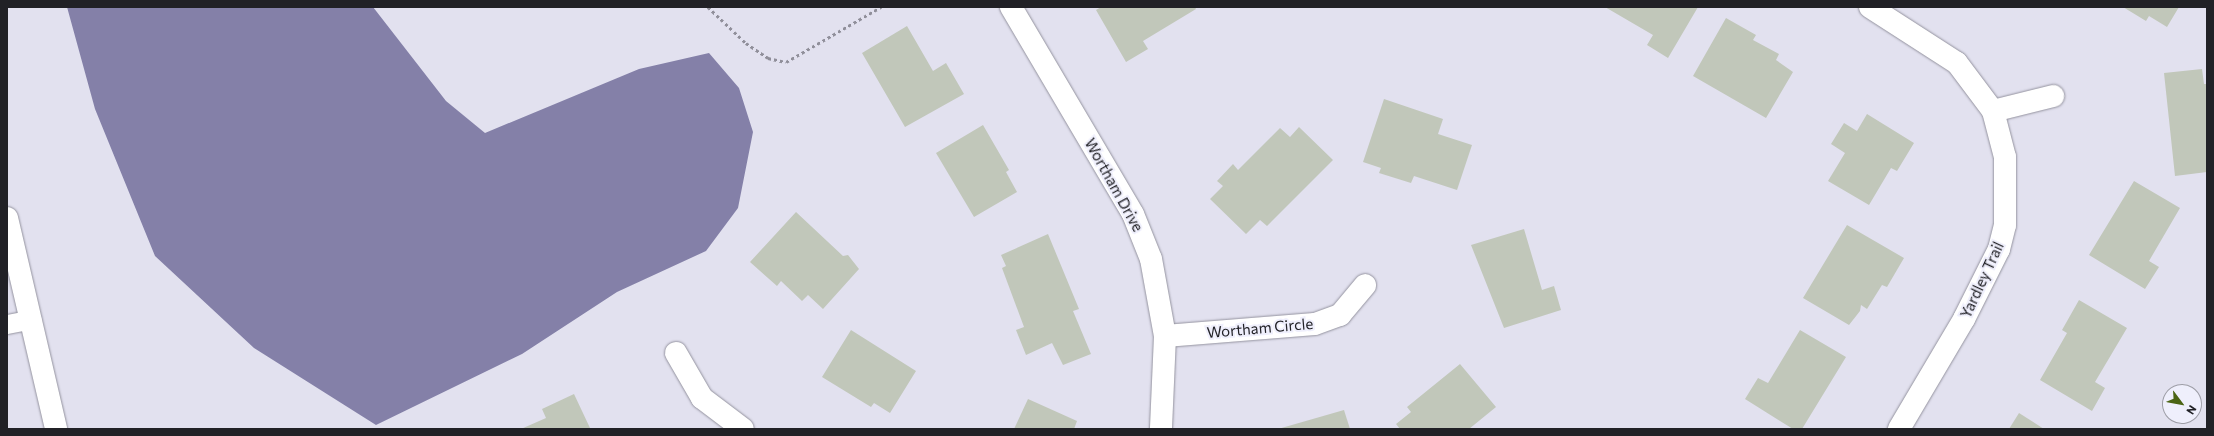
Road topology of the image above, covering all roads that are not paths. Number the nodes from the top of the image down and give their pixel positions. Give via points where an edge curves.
1 (1011, 7) edge
2 (1870, 7) edge
3 (2053, 96) dead end
4 (1993, 112) junction
5 (7, 218) edge
6 (1365, 285) dead end
7 (32, 319) junction
8 (7, 324) edge
9 (1165, 336) junction
10 (676, 353) dead end
11 (56, 429) edge
12 (743, 429) edge
13 (1161, 429) edge
14 (1899, 429) edge

1 - 9 street, Wortham Drive via 1132,214 1151,259
2 - 4 street, Yardley Trail via 1957,63
3 - 4 street
4 - 14 street, Yardley Trail via 2005,157 2005,225 1999,249 1964,319
5 - 7 street
6 - 9 street, Wortham Circle via 1340,315 1315,324
7 - 8 lane
7 - 11 street
9 - 13 street, Wortham Drive
10 - 12 street via 702,398

